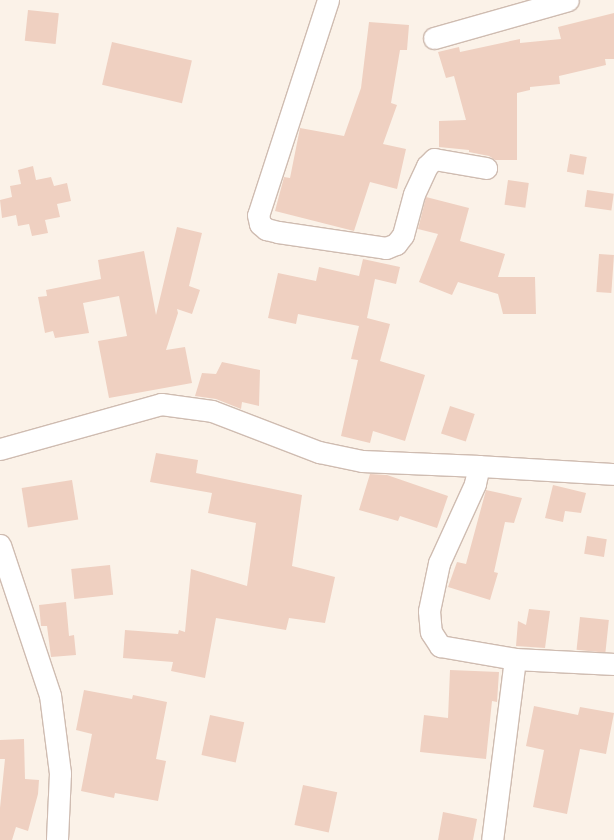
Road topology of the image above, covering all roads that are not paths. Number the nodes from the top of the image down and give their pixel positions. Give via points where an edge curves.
1 (328, 0) edge
2 (568, 0) edge
3 (434, 38) dead end
4 (486, 168) dead end
5 (0, 449) edge
6 (480, 466) junction
7 (614, 474) edge
8 (0, 544) edge
9 (515, 659) junction
10 (614, 664) edge
11 (57, 840) edge
12 (492, 840) edge

1 - 4 street via 258,215 260,224 278,232 386,248 396,244 403,234 414,194 427,166 434,159
2 - 3 street
5 - 6 street via 161,404 212,411 319,452 353,459
6 - 7 street
6 - 9 street via 439,563 429,611 431,632 440,646
8 - 11 street via 50,695 60,773
9 - 10 street
9 - 12 street

